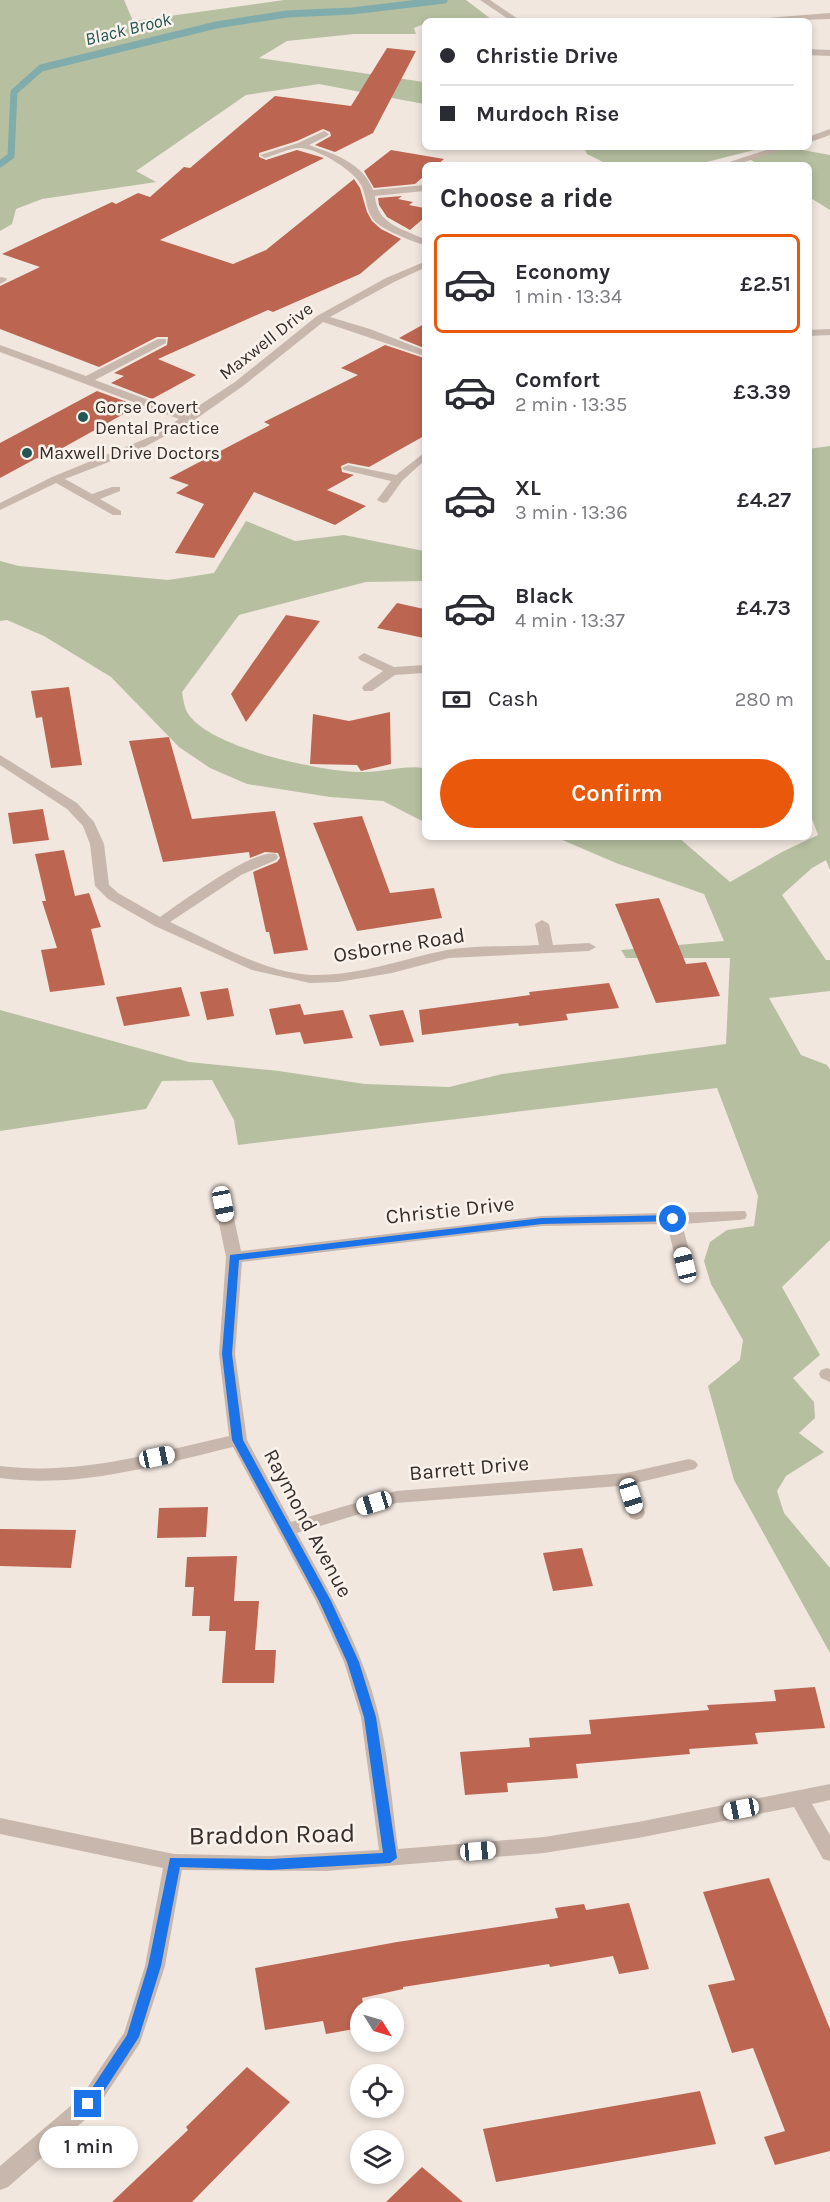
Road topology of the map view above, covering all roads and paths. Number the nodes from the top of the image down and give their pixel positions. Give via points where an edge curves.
1 (484, 0) edge
2 (830, 16) edge
3 (510, 18) edge
4 (804, 18) edge
5 (812, 52) edge
6 (830, 53) edge
7 (830, 132) edge
8 (324, 134) dead end
9 (812, 139) edge
10 (301, 145) junction
11 (776, 150) edge
12 (264, 155) dead end
13 (735, 162) edge
14 (422, 188) edge
15 (372, 193) junction
16 (422, 241) edge
17 (422, 266) edge
18 (321, 318) junction
19 (830, 332) edge
20 (812, 333) edge
21 (162, 341) dead end
22 (126, 345) dead end
23 (0, 348) edge
24 (142, 352) junction
25 (422, 352) edge
26 (87, 380) junction
27 (189, 419) junction
28 (422, 458) edge
29 (348, 468) dead end
30 (56, 479) junction
31 (398, 479) junction
32 (116, 489) dead end
33 (93, 498) junction
34 (383, 500) dead end
35 (0, 507) edge
36 (117, 513) dead end
37 (364, 657) dead end
38 (422, 669) edge
39 (392, 671) junction
40 (368, 688) dead end
41 (0, 759) edge
42 (271, 857) dead end
43 (160, 923) junction
44 (542, 924) dead end
45 (589, 948) dead end
46 (547, 949) junction
47 (223, 1204) dead end
48 (739, 1215) dead end
49 (673, 1219) junction
50 (234, 1257) junction
51 (685, 1265) dead end
52 (238, 1440) junction
53 (689, 1465) dead end
54 (0, 1473) edge
55 (626, 1479) junction
56 (636, 1513) dead end
57 (285, 1530) junction
58 (830, 1792) edge
59 (799, 1799) junction
60 (0, 1826) edge
61 (830, 1853) edge
62 (390, 1858) junction
63 (174, 1862) junction
64 (0, 2180) edge

1 - 3 street
2 - 4 street
5 - 6 street
7 - 9 street
8 - 10 street
10 - 12 street
10 - 15 street via 352,167
11 - 13 street
14 - 15 street
15 - 16 street via 371,209 381,222
17 - 18 street, Maxwell Drive
18 - 25 street
18 - 27 street, Maxwell Drive
19 - 20 street
21 - 24 street
22 - 24 street
23 - 26 street
24 - 26 street
26 - 27 street
27 - 30 street, Maxwell Drive via 133,449
28 - 31 street
29 - 31 street
30 - 33 street
30 - 35 street, Maxwell Drive
31 - 34 street
32 - 33 street
33 - 36 street
37 - 39 street
38 - 39 street
39 - 40 street
41 - 43 street, Osborne Road via 78,812 97,844 102,886
42 - 43 street via 236,872
43 - 46 street, Osborne Road via 257,967 310,979 368,974 449,954
44 - 46 street
45 - 46 street, Osborne Road
47 - 50 street, Raymond Avenue
48 - 49 street, Christie Drive
49 - 50 street, Christie Drive via 542,1221
49 - 51 street
50 - 52 street, Raymond Avenue via 227,1354
52 - 54 street via 51,1476
52 - 57 street, Raymond Avenue
53 - 55 street, Barrett Drive
55 - 56 street
55 - 57 street, Barrett Drive via 396,1497
57 - 62 street, Raymond Avenue via 325,1601 353,1662 370,1717
58 - 59 street, Braddon Road
59 - 61 street
59 - 62 street, Braddon Road via 544,1845
60 - 63 street, Braddon Road
62 - 63 street, Braddon Road via 270,1864
63 - 64 street via 155,1966 133,2037 88,2104

